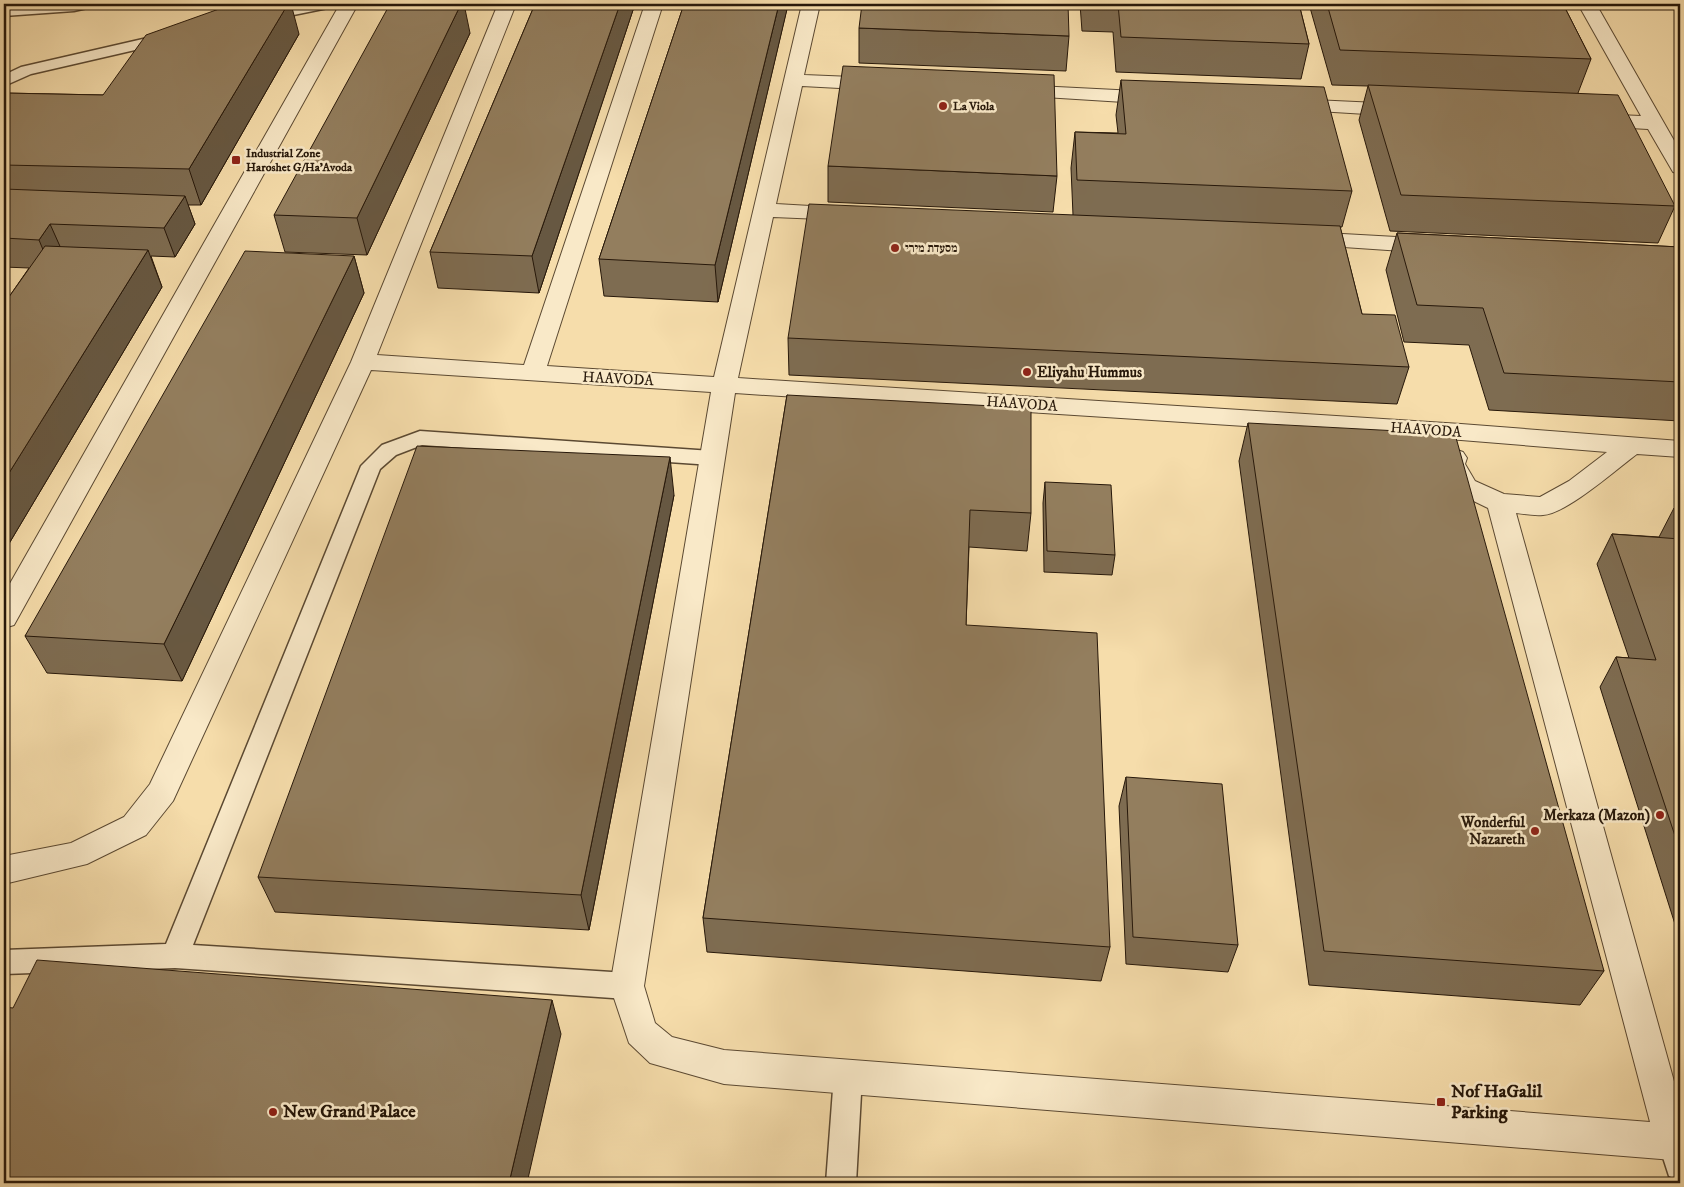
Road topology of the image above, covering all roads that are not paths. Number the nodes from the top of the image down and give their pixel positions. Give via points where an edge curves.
1 (87, 4) edge
2 (328, 4) edge
3 (349, 4) edge
4 (507, 4) edge
5 (654, 4) edge
6 (811, 4) edge
7 (1587, 4) edge
8 (4, 12) edge
9 (253, 19) edge
10 (187, 34) edge
11 (793, 80) junction
12 (4, 81) edge
13 (892, 85) edge
14 (1001, 91) edge
15 (1170, 99) edge
16 (1269, 104) edge
17 (1418, 111) edge
18 (1576, 119) edge
19 (1655, 123) junction
20 (1680, 168) edge
21 (764, 210) junction
22 (864, 215) edge
23 (1292, 239) edge
24 (1451, 247) edge
25 (363, 362) junction
26 (533, 374) junction
27 (724, 385) junction
28 (1479, 434) junction
29 (1632, 445) junction
30 (1680, 449) edge
31 (712, 458) junction
32 (1500, 503) junction
33 (4, 618) edge
34 (4, 870) edge
35 (175, 956) junction
36 (4, 962) edge
37 (627, 986) junction
38 (848, 1076) junction
39 (1677, 1154) edge
40 (841, 1183) edge

1 - 8 lane
2 - 9 lane
3 - 33 street
4 - 25 street
5 - 26 street
6 - 11 street
7 - 19 street
10 - 12 lane via 26,70
11 - 13 street
11 - 21 street
14 - 15 street
16 - 17 street
18 - 19 street
19 - 20 street
21 - 22 street
21 - 27 street
23 - 24 street
25 - 26 street, HAAVODA
25 - 34 street via 162,792 135,826 85,851
26 - 27 street, HAAVODA
27 - 28 street, HAAVODA
27 - 31 street
28 - 29 street, HAAVODA
28 - 32 street via 1456,449 1452,464 1466,488
29 - 30 street, HAAVODA
29 - 32 street via 1578,487 1544,506
31 - 35 lane via 420,438 389,450 377,461 372,466
31 - 37 street
32 - 39 street
35 - 36 lane
35 - 37 lane
37 - 38 street via 641,1032 662,1052 724,1067
38 - 39 street
38 - 40 lane

